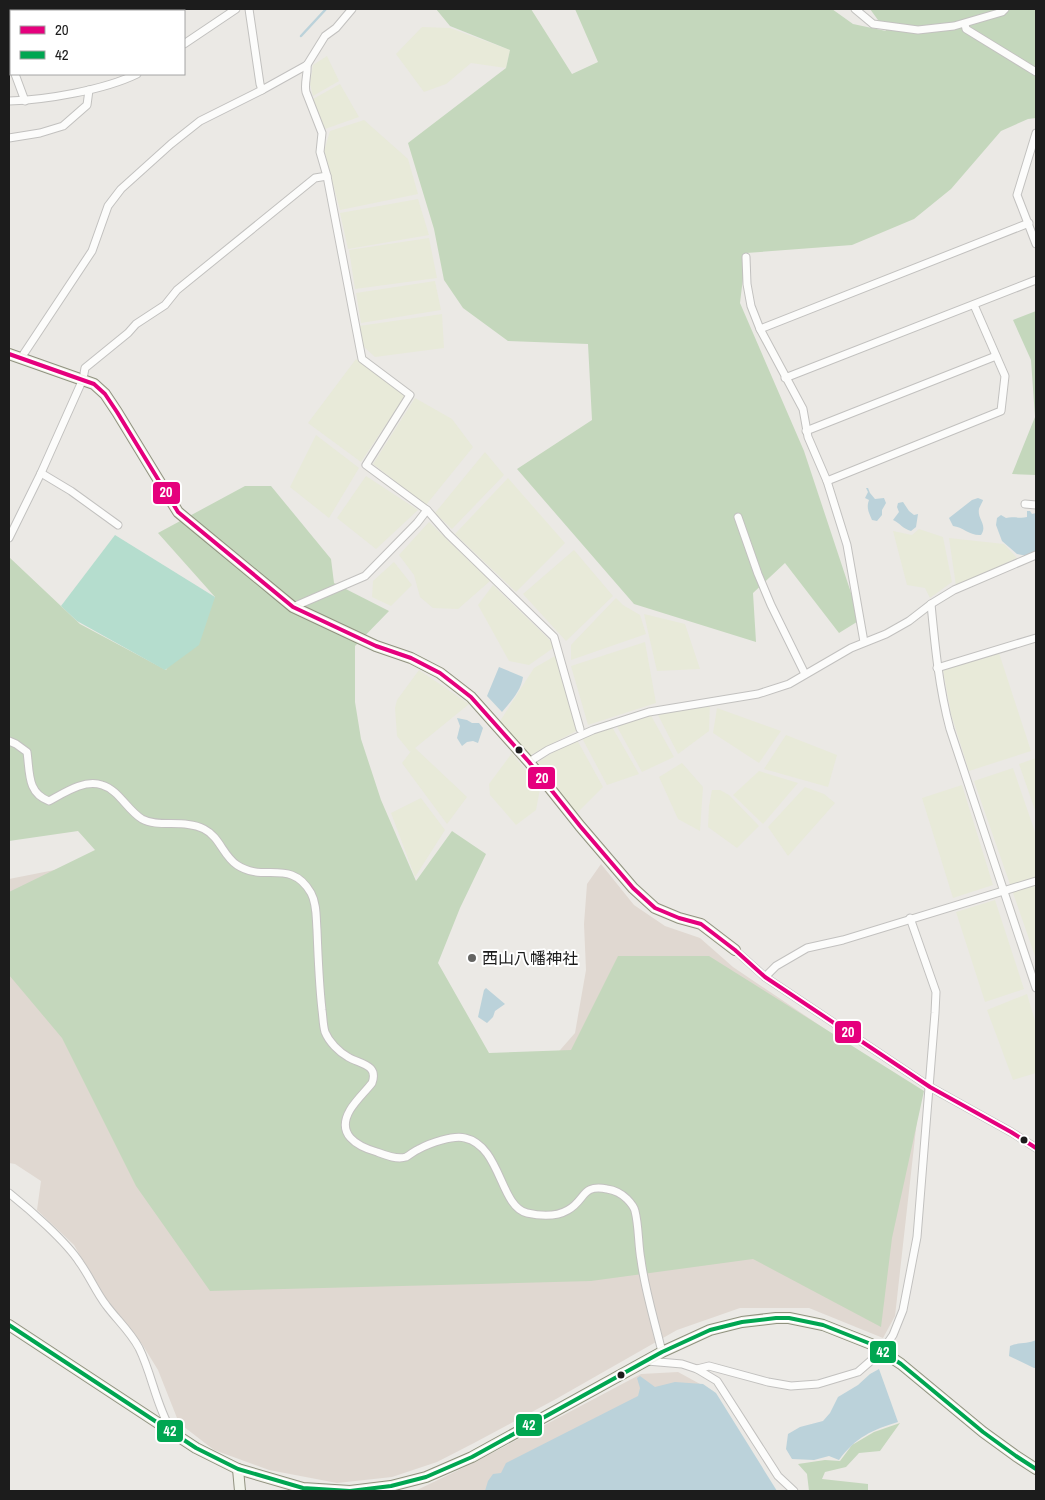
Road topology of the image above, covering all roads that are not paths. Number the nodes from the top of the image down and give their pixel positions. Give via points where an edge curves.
1 (236, 9) edge
2 (249, 9) edge
3 (352, 9) edge
4 (855, 9) edge
5 (1005, 9) edge
6 (965, 24) junction
7 (185, 43) edge
8 (307, 65) junction
9 (1036, 72) edge
10 (16, 75) edge
11 (134, 75) edge
12 (90, 90) junction
13 (262, 90) junction
14 (9, 101) edge
15 (25, 101) junction
16 (1036, 133) edge
17 (9, 138) edge
18 (327, 176) junction
19 (1029, 223) junction
20 (1036, 244) edge
21 (746, 257) dead end
22 (1036, 280) edge
23 (974, 305) junction
24 (760, 329) junction
25 (9, 354) edge
26 (996, 356) junction
27 (21, 358) junction
28 (785, 378) junction
29 (83, 379) junction
30 (806, 431) junction
31 (41, 473) junction
32 (827, 481) junction
33 (1025, 504) dead end
34 (1036, 505) edge
35 (427, 510) junction
36 (738, 517) dead end
37 (118, 525) dead end
38 (9, 538) edge
39 (1036, 555) edge
40 (931, 604) junction
41 (293, 606) junction
42 (1036, 638) edge
43 (864, 642) junction
44 (937, 668) junction
45 (805, 674) junction
46 (580, 729) dead end
47 (9, 741) edge
48 (529, 762) junction
49 (1036, 881) edge
50 (1004, 891) junction
51 (910, 918) junction
52 (735, 950) joint
53 (765, 977) junction
54 (1036, 988) edge
55 (930, 1087) junction
56 (1036, 1148) edge
57 (9, 1193) edge
58 (9, 1325) edge
59 (882, 1351) junction
60 (662, 1352) junction
61 (646, 1361) junction
62 (698, 1369) junction
63 (173, 1432) junction
64 (238, 1468) junction
65 (1036, 1469) edge
66 (240, 1491) edge
67 (794, 1491) edge

1 - 7 street
2 - 13 street
3 - 8 street via 325,36
4 - 6 street via 873,24 888,27 918,30
5 - 6 street
6 - 9 street via 966,29
8 - 13 street
8 - 18 street via 306,92 322,133 320,152
10 - 15 street
11 - 12 street
12 - 15 street
12 - 17 street via 87,104 63,126 40,134
13 - 27 street via 200,121 121,189 108,206 92,251
14 - 15 street
16 - 19 street via 1017,195
18 - 29 street via 315,178 177,290 165,305 136,324 85,368
18 - 35 street via 362,359 410,395 366,465
19 - 20 street
19 - 24 street
21 - 24 street via 751,306
22 - 23 street
23 - 26 street
23 - 28 street
24 - 28 street
25 - 27 main road
26 - 30 street
26 - 32 street via 1005,376 1001,411
27 - 29 main road
28 - 30 street via 803,409
29 - 31 street
29 - 41 main road via 105,394 178,512
30 - 32 street
31 - 37 street
31 - 38 street
32 - 43 street via 847,544
33 - 34 street
35 - 41 street via 365,576
35 - 46 street via 554,637
36 - 45 street via 771,605
39 - 40 street via 954,590
40 - 43 street via 909,621
40 - 44 street
41 - 48 main road via 440,673 471,697
42 - 44 street
43 - 45 street
44 - 50 street via 950,729
45 - 48 street via 789,684 758,694 649,712 593,730
47 - 60 street via 27,752 32,788 40,798 49,801 73,788 94,783 102,785 149,822 188,824 204,829 238,865 255,872 296,876 306,885 315,905 325,1031 336,1048 372,1070 372,1084 350,1110 346,1121 352,1140 361,1147 398,1158 406,1157 434,1141 463,1137 475,1141 486,1151 513,1204 526,1213 546,1215 566,1211 594,1187 613,1190 627,1198 635,1209 641,1262
48 - 52 main road via 633,888 655,908 701,924
49 - 50 street
50 - 51 street
50 - 54 street
51 - 53 street via 807,948 776,966
51 - 55 street via 936,992
52 - 53 street
53 - 55 street
55 - 56 street
55 - 59 street via 917,1237 903,1310
57 - 63 street via 59,1238 80,1262 95,1290 125,1326 138,1347
58 - 63 main road
59 - 60 main road via 856,1337 817,1323 776,1318 710,1330
59 - 62 street via 858,1372 818,1384 791,1386 709,1366
59 - 65 main road via 983,1432
60 - 61 main road
61 - 62 street via 682,1364
61 - 64 main road via 472,1457 426,1477 391,1486 350,1491 302,1488
62 - 67 street via 717,1381 778,1476
63 - 64 main road via 196,1448
64 - 66 main road

